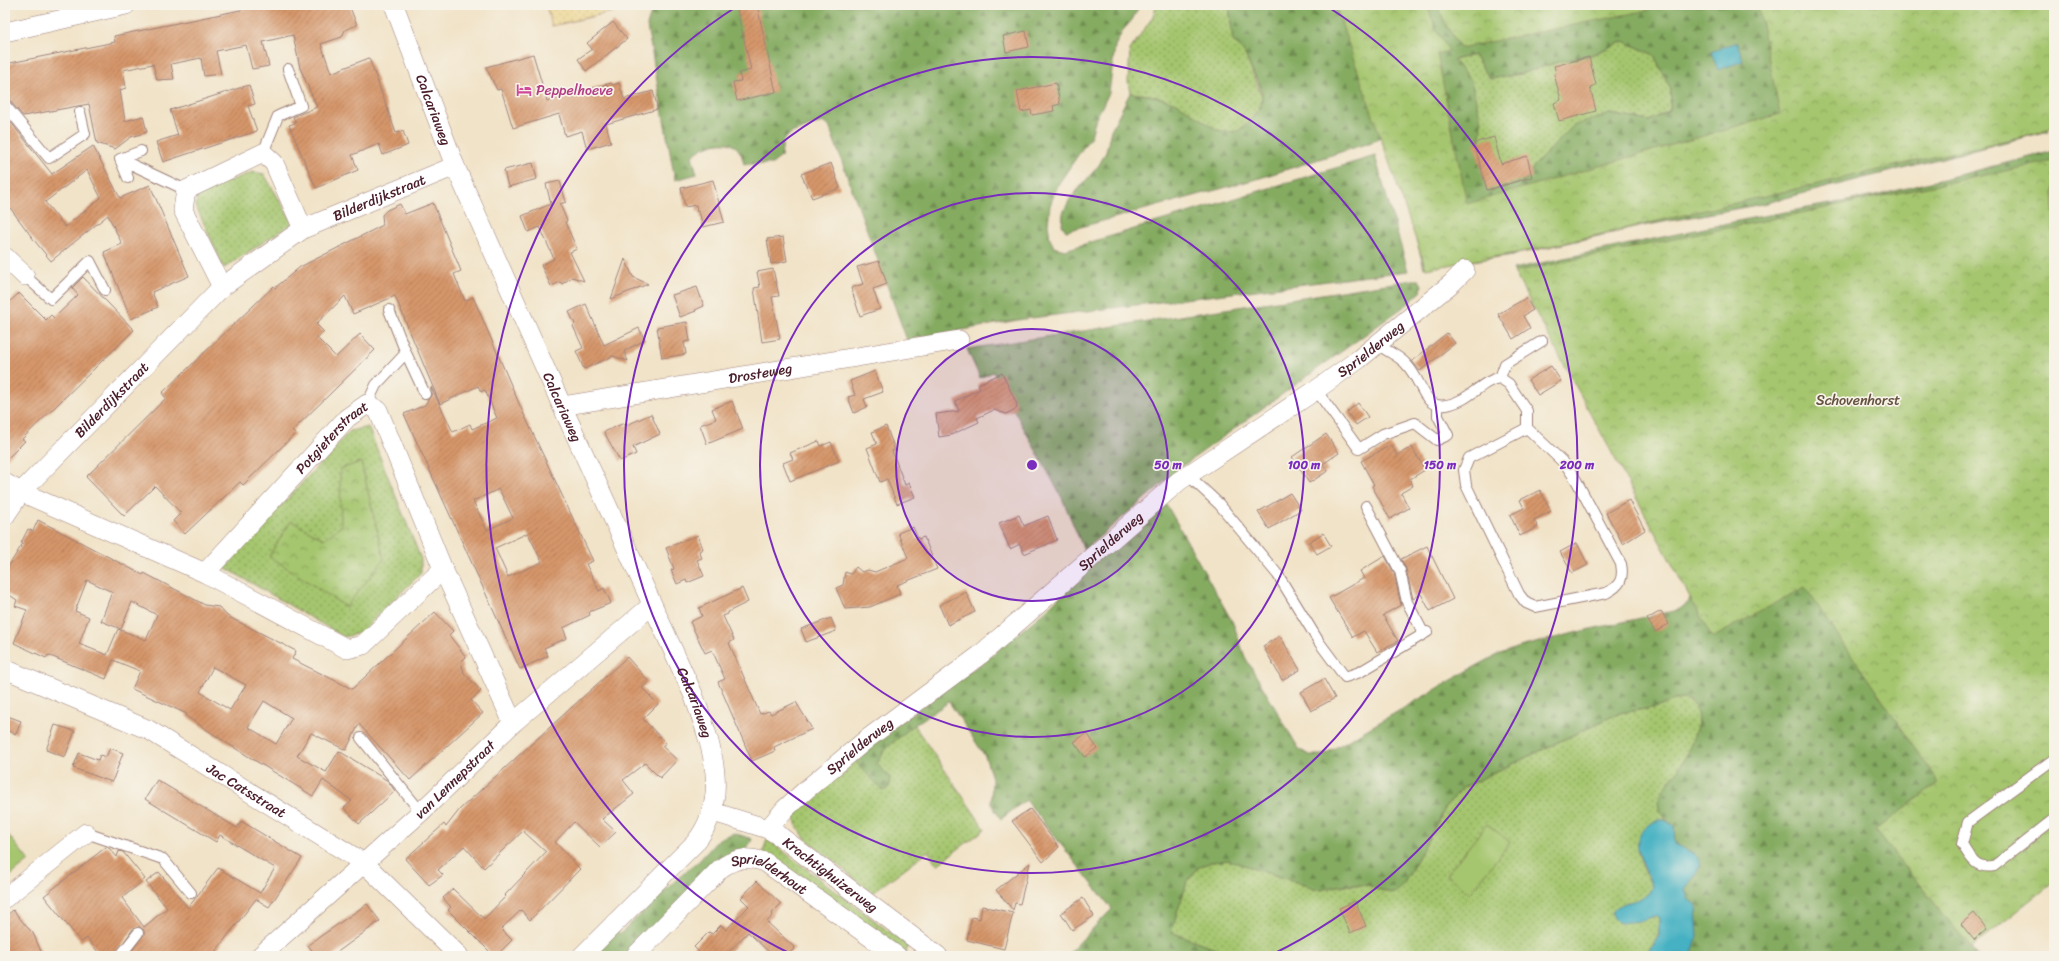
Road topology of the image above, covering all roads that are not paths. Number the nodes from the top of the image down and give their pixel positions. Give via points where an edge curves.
1 (126, 5) edge
2 (394, 5) edge
3 (5, 32) edge
4 (288, 69) dead end
5 (5, 105) edge
6 (80, 112) dead end
7 (141, 151) dead end
8 (264, 152) junction
9 (120, 159) junction
10 (456, 166) junction
11 (128, 178) dead end
12 (186, 190) junction
13 (303, 229) junction
14 (5, 257) edge
15 (1465, 270) dead end
16 (25, 276) joint
17 (222, 287) junction
18 (105, 290) dead end
19 (389, 310) dead end
20 (959, 340) dead end
21 (1542, 341) dead end
22 (1378, 344) junction
23 (406, 353) junction
24 (1500, 378) junction
25 (1316, 390) junction
26 (425, 394) dead end
27 (367, 404) junction
28 (562, 406) junction
29 (1438, 406) junction
30 (1527, 428) junction
31 (1188, 475) junction
32 (5, 482) edge
33 (21, 492) junction
34 (1366, 506) dead end
35 (5, 516) edge
36 (443, 569) junction
37 (205, 573) junction
38 (652, 605) junction
39 (5, 670) edge
40 (513, 723) junction
41 (361, 738) dead end
42 (2054, 759) edge
43 (421, 812) junction
44 (713, 812) junction
45 (2054, 819) edge
46 (768, 829) junction
47 (86, 833) joint
48 (364, 863) junction
49 (191, 893) dead end
50 (5, 898) edge
51 (138, 933) dead end
52 (926, 952) edge
53 (120, 956) edge
54 (260, 956) edge
55 (459, 956) edge
56 (582, 956) edge
57 (635, 956) edge
58 (897, 956) edge

1 - 3 street
2 - 10 street, Calcariaweg
4 - 8 lane via 301,106 278,116
5 - 6 lane via 48,158 85,134
7 - 9 lane
8 - 12 street
8 - 13 street via 274,163
9 - 11 lane
9 - 12 lane
10 - 13 street, Bilderdijkstraat
10 - 28 street, Calcariaweg
12 - 17 street via 183,210
13 - 17 street, Bilderdijkstraat
14 - 16 street
15 - 22 street, Sprielderweg
16 - 18 lane via 51,299 90,261
17 - 33 street, Bilderdijkstraat
19 - 23 lane
20 - 28 street, Drosteweg
21 - 24 lane via 1505,364
22 - 25 street, Sprielderweg
22 - 29 lane via 1406,363 1427,399
23 - 26 lane
23 - 27 lane via 376,386
24 - 29 lane via 1492,380 1458,401
24 - 30 lane via 1509,384 1527,411
25 - 29 lane via 1359,449 1383,434 1415,424 1437,440 1448,435 1438,416
25 - 31 street, Sprielderweg
27 - 36 street, Potgieterstraat via 378,410
27 - 37 street, Potgieterstraat via 346,418
28 - 38 street, Calcariaweg
30 - 30 lane via 1566,465 1576,480 1621,564 1623,574 1616,588 1606,593 1535,607 1526,603 1519,594 1466,485 1464,470 1469,458
31 - 34 lane via 1219,504 1278,576 1319,642 1345,677 1360,672 1426,633 1407,602 1400,571
31 - 46 street, Sprielderweg via 980,655 867,739 807,789
32 - 33 street
33 - 35 street, Bilderdijkstraat
33 - 37 street
36 - 37 street via 363,645 347,649
36 - 40 street, Potgieterstraat
38 - 40 street, van Lennepstraat
38 - 44 street, Calcariaweg via 693,694 707,732 715,766 716,790
39 - 48 street, Jac Catsstraat via 149,730
40 - 43 street, van Lennepstraat
41 - 43 lane
42 - 45 lane via 1968,822 1962,844 1974,862 1984,868 1994,866
43 - 48 street, van Lennepstraat
44 - 46 street, Krachtighuizerweg
44 - 56 street via 706,829 695,843
46 - 52 street, Krachtighuizerweg via 809,856
47 - 49 lane via 163,859
47 - 50 street
48 - 54 street, van Lennepstraat
48 - 55 street, Jac Catsstraat
51 - 53 lane
57 - 58 street, Sprielderhout via 720,869 730,861 741,858 765,862

